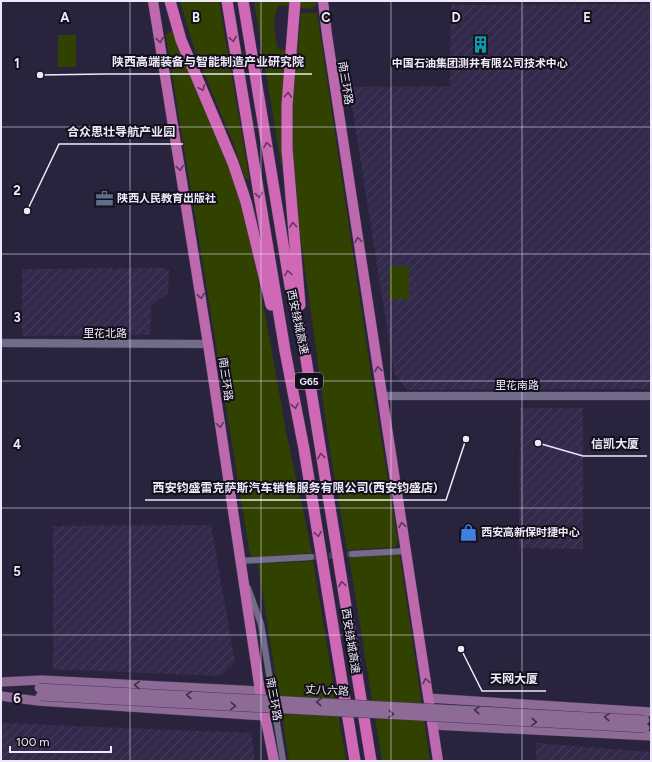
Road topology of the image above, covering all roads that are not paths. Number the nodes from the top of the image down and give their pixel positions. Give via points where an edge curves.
1 (153, 1) edge
2 (170, 1) edge
3 (227, 1) edge
4 (243, 1) edge
5 (296, 1) edge
6 (323, 1) edge
7 (1, 343) edge
8 (208, 344) junction
9 (304, 348) junction
10 (285, 352) junction
11 (382, 396) junction
12 (651, 396) edge
13 (406, 551) junction
14 (352, 554) tunnel mouth
15 (311, 557) tunnel mouth
16 (241, 565) junction
17 (1, 683) edge
18 (260, 690) junction
19 (40, 692) junction
20 (1, 695) edge
21 (428, 698) junction
22 (264, 716) junction
23 (649, 722) edge
24 (432, 725) junction
25 (651, 736) edge
26 (274, 761) edge
27 (283, 761) edge
28 (355, 761) edge
29 (371, 761) edge
30 (438, 761) edge

1 -> 8 highway, 南三环路
2 -> 10 highway via 181,40 233,163 246,202 269,299
3 -> 10 highway, 西安绕城高速 / G65
9 -> 4 highway, 西安绕城高速 / G65 via 290,286
9 -> 5 highway via 287,149 287,105
11 -> 6 highway, 南三环路
7 - 8 street, 里花北路
8 -> 16 highway, 南三环路
29 -> 9 highway, 西安绕城高速 / G65
10 -> 28 highway, 西安绕城高速 / G65 via 304,449
11 - 12 street, 里花南路
13 -> 11 highway, 南三环路
13 - 14 street
21 -> 13 highway, 南三环路
15 - 16 street
16 - 18 highway, 南三环路
16 - 27 street via 261,624
18 -> 17 main road via 42,680
17 - 19 main road, 丈八六路
18 - 22 highway, 南三环路
19 - 20 main road, 丈八六路
19 - 23 main road, 丈八六路, bridge
20 - 22 main road via 38,701
21 - 23 main road
21 - 24 highway, 南三环路
22 - 26 highway, 南三环路
24 -> 25 main road
24 - 30 highway, 南三环路

